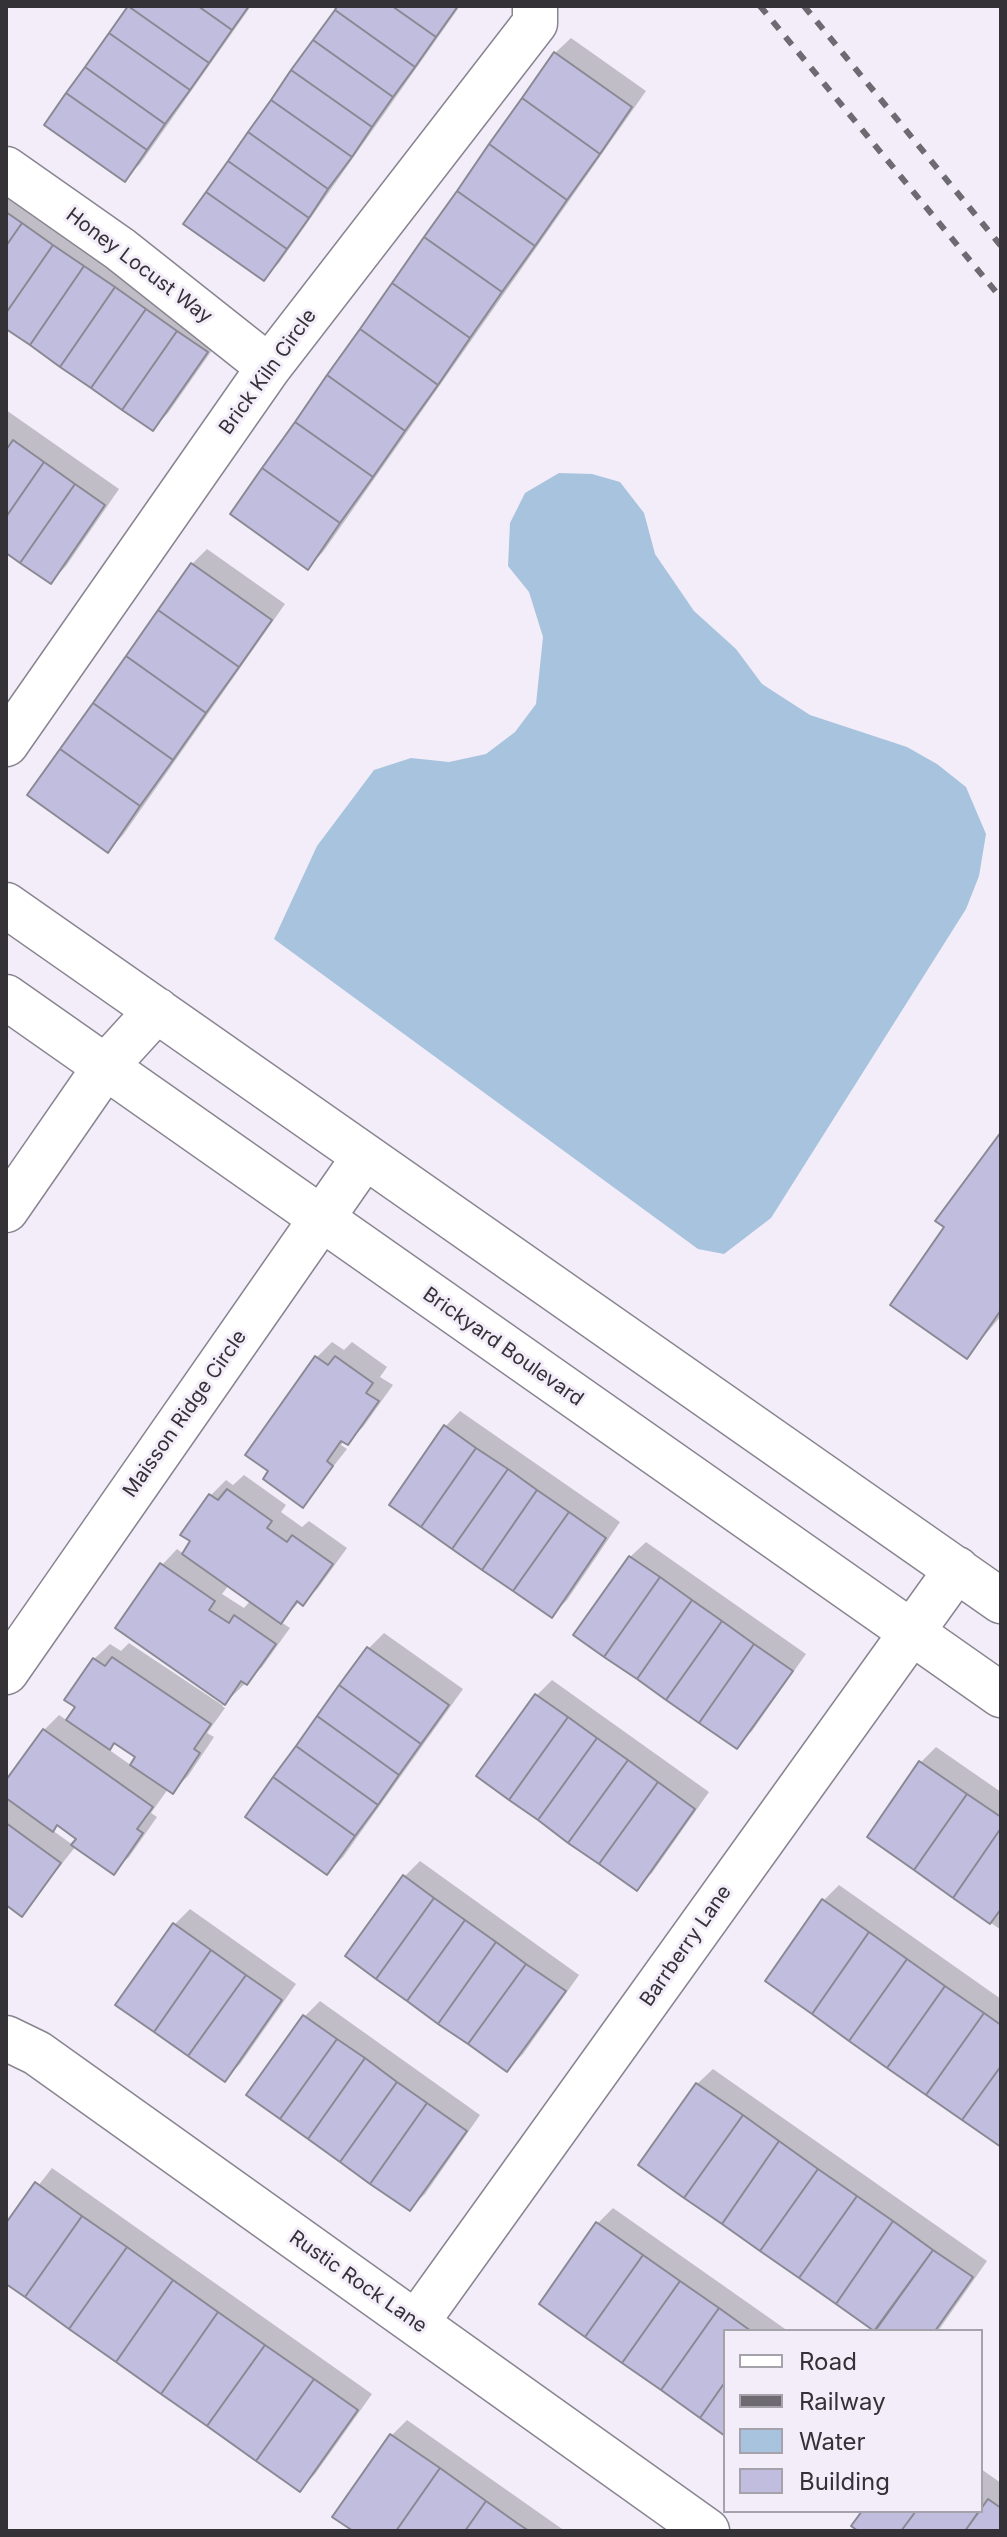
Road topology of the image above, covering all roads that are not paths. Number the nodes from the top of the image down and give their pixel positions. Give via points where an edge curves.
1 (535, 6) edge
2 (6, 169) edge
3 (269, 367) junction
4 (6, 744) edge
5 (6, 905) edge
6 (6, 997) edge
7 (157, 1010) junction
8 (105, 1067) junction
9 (365, 1156) junction
10 (6, 1210) edge
11 (320, 1218) junction
12 (957, 1569) junction
13 (1001, 1601) edge
14 (909, 1632) junction
15 (6, 1672) edge
16 (1001, 1695) edge
17 (6, 2038) edge
18 (416, 2323) junction
19 (707, 2531) edge

1 - 3 street, Brick Kiln Circle via 535,23
2 - 3 street, Honey Locust Way via 120,249
3 - 4 street, Brick Kiln Circle
5 - 7 street
6 - 8 street, Brickyard Boulevard
7 - 8 street
7 - 9 street
8 - 10 street
8 - 11 street, Brickyard Boulevard
9 - 11 street, Maisson Ridge Circle
9 - 12 street
11 - 14 street, Brickyard Boulevard
11 - 15 street, Maisson Ridge Circle
12 - 13 street
12 - 14 street, Barrberry Lane
14 - 16 street, Brickyard Boulevard
14 - 18 street, Barrberry Lane
17 - 18 street, Rustic Rock Lane via 37,2053
18 - 19 street, Rustic Rock Lane

